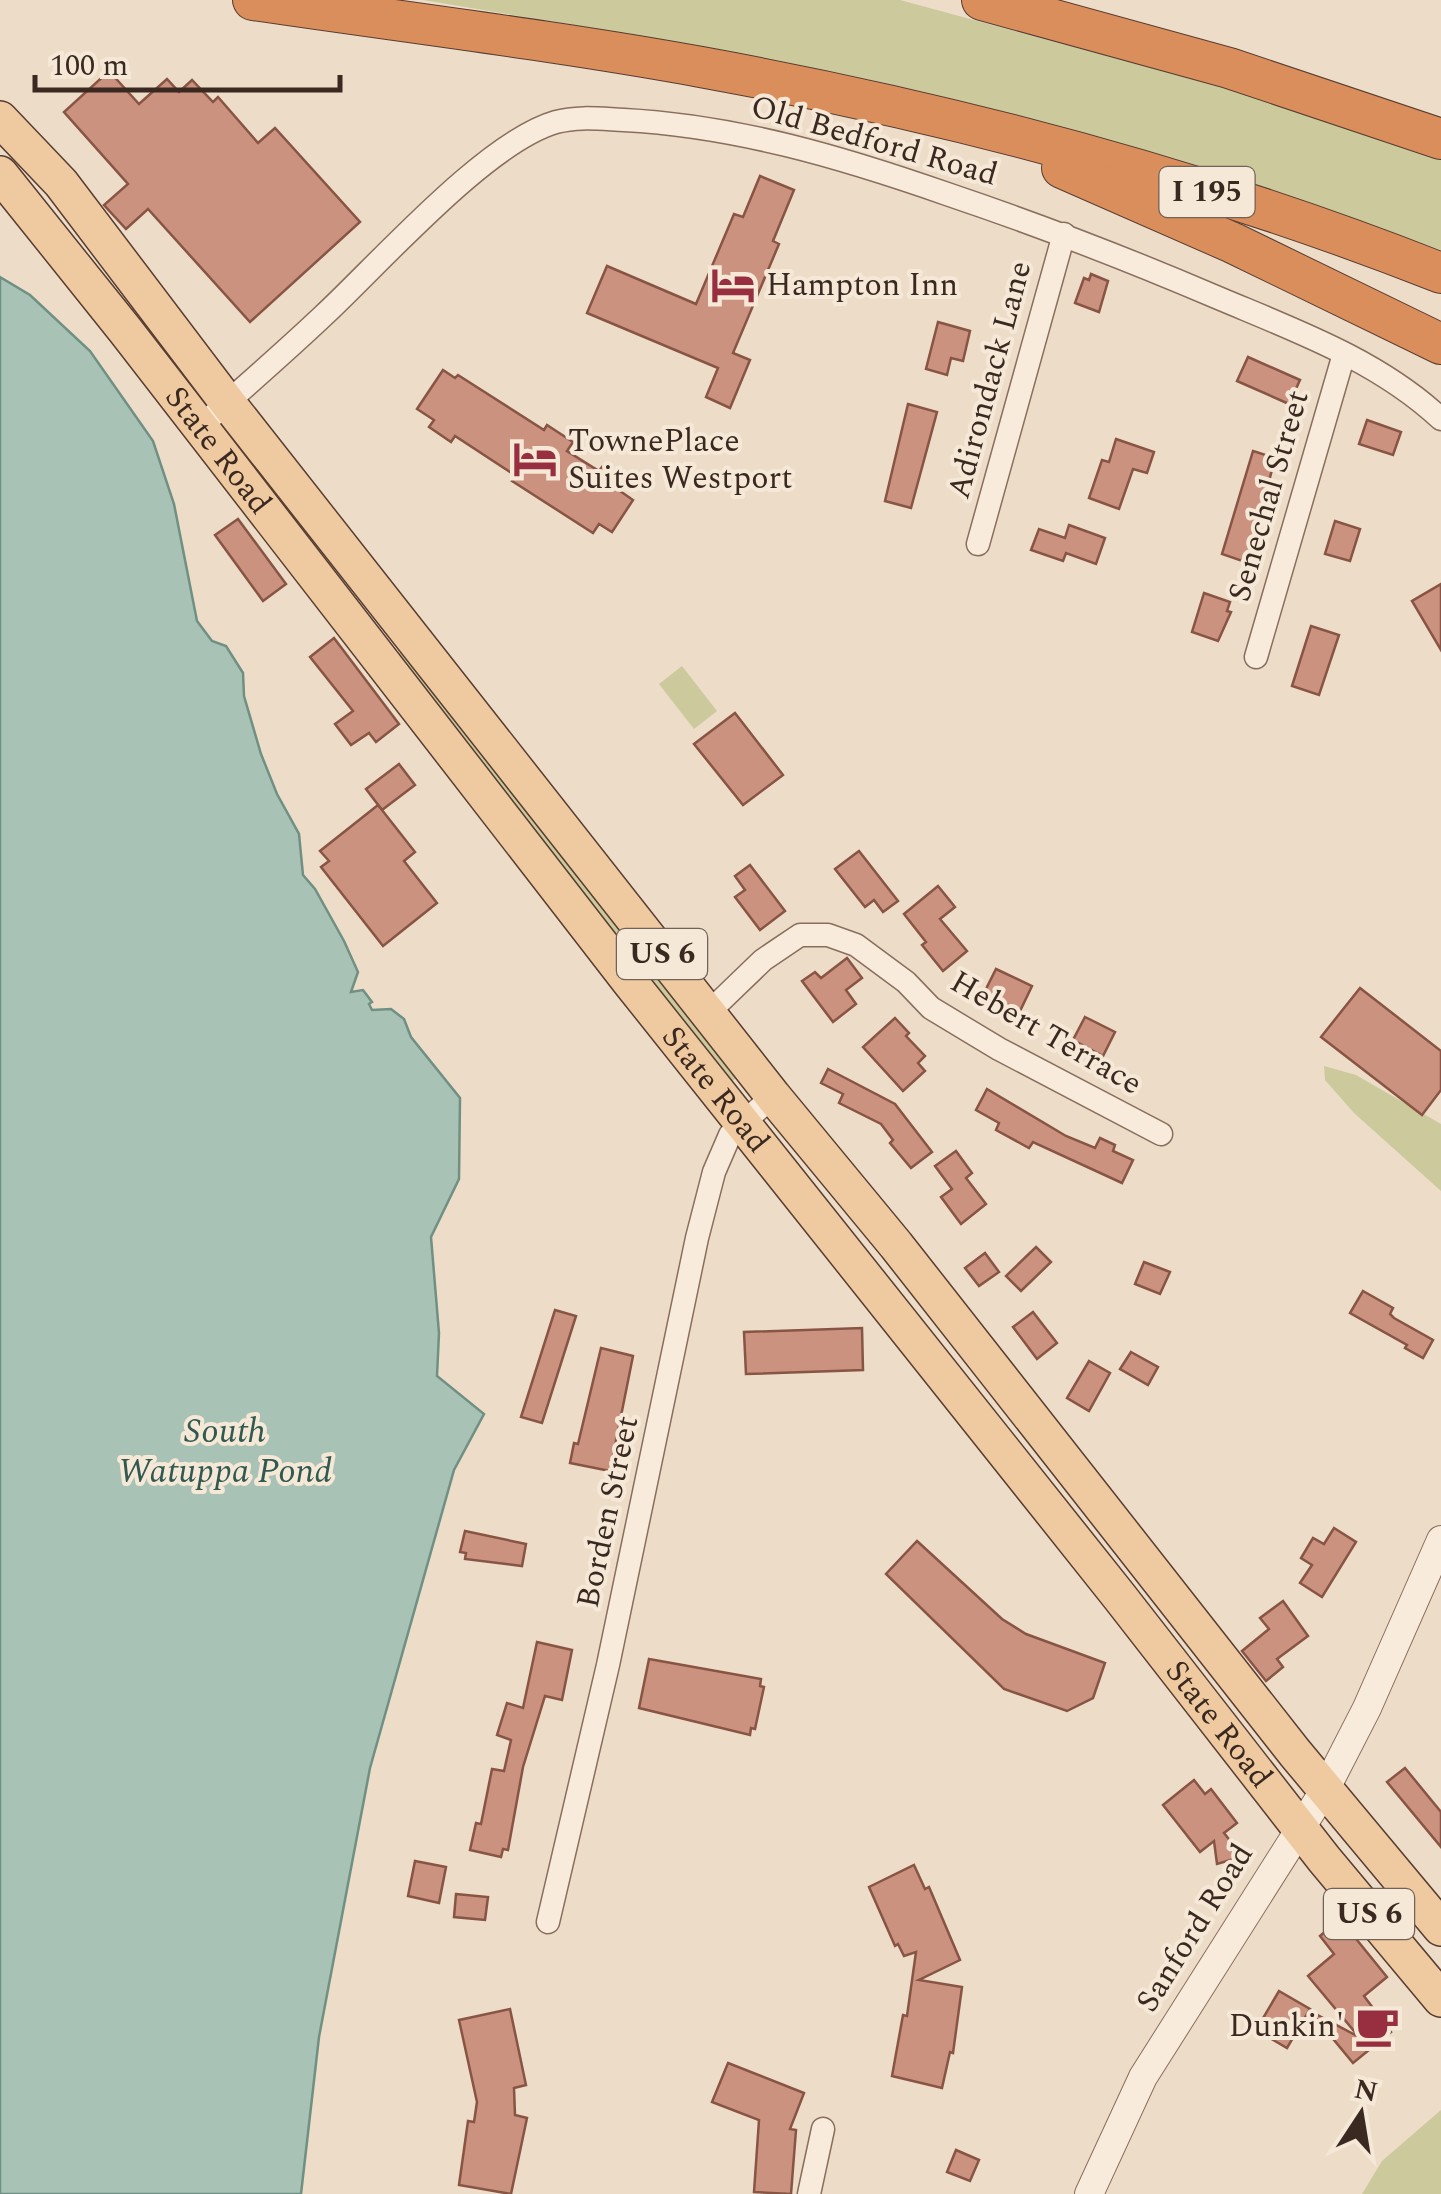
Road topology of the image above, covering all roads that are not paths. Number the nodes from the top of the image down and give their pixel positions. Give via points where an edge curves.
1 (253, 0) edge
2 (982, 0) edge
3 (0, 119) edge
4 (968, 122) junction
5 (1441, 139) edge
6 (0, 174) edge
7 (1064, 234) junction
8 (1441, 273) edge
9 (1441, 344) edge
10 (1344, 354) junction
11 (227, 402) junction
12 (1441, 419) edge
13 (200, 426) junction
14 (978, 544) dead end
15 (401, 624) junction
16 (372, 647) junction
17 (1256, 656) dead end
18 (708, 1013) junction
19 (773, 1096) junction
20 (744, 1122) junction
21 (1161, 1134) dead end
22 (1441, 1540) edge
23 (1326, 1788) junction
24 (1300, 1827) junction
25 (548, 1922) dead end
26 (1441, 1928) edge
27 (1441, 1999) edge
28 (823, 2129) dead end
29 (809, 2194) edge
30 (1089, 2194) edge

1 - 4 highway, I 195 via 701,67
2 - 5 highway via 1210,62
3 - 11 main road, State Road / US 6 via 62,183
4 - 8 highway, I 195 via 1124,165
4 - 9 highway
6 - 13 main road, State Road / US 6
7 - 10 street, Old Bedford Road
7 - 11 street, Old Bedford Road via 766,138 646,121 554,122 512,143 453,191
7 - 14 street, Adirondack Lane
10 - 12 street, Old Bedford Road via 1397,383
10 - 17 street, Senechal Street
11 - 13 street, Old Bedford Road
11 - 15 main road, State Road / US 6
13 - 16 main road, State Road / US 6
15 - 16 street
15 - 18 main road, State Road / US 6
16 - 20 main road, State Road / US 6
18 - 19 main road, State Road / US 6
18 - 21 street, Hebert Terrace via 762,960 800,935 828,935 856,944 931,1008
19 - 20 street, Borden Street
19 - 23 main road, State Road / US 6
20 - 24 main road, State Road / US 6
20 - 25 street, Borden Street via 730,1135 714,1172 696,1238
22 - 23 street, Sanford Road
23 - 24 street, Sanford Road
23 - 26 main road, State Road / US 6
24 - 27 main road, State Road / US 6
24 - 30 street, Sanford Road via 1143,2077
28 - 29 street

